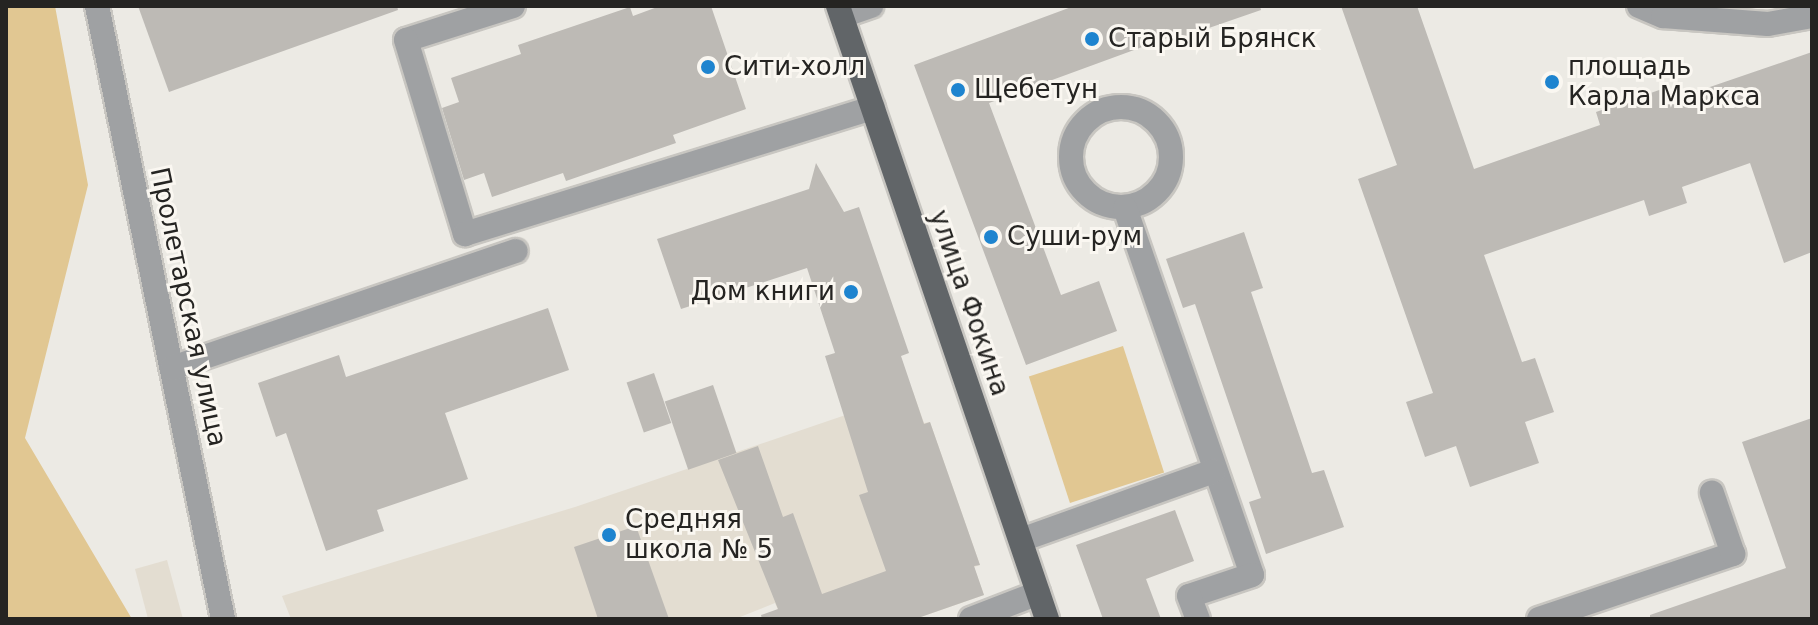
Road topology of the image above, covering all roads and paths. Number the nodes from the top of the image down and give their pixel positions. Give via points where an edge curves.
1 (97, 6) edge
2 (513, 6) edge
3 (871, 6) edge
4 (1639, 6) edge
5 (840, 11) edge
6 (1804, 18) edge
7 (873, 108) junction
8 (1125, 208) junction
9 (516, 251) dead end
10 (172, 368) junction
11 (1214, 471) junction
12 (1712, 493) dead end
13 (1021, 540) junction
14 (1038, 593) junction
15 (223, 619) edge
16 (971, 619) edge
17 (1047, 619) edge
18 (1198, 619) edge
19 (1539, 619) edge

1 - 10 street, Пролетарская улица
2 - 7 street via 406,40 465,234
3 - 5 street
4 - 6 street via 1663,16 1768,24
5 - 7 main road, улица Фокина
7 - 13 main road, улица Фокина
8 - 8 street via 1155,195 1171,168 1171,152 1167,136 1145,113 1111,108 1082,125 1070,158 1082,190 1095,200
8 - 11 street
9 - 10 street
10 - 15 street, Пролетарская улица
11 - 13 street
11 - 18 street via 1252,575 1189,596
12 - 19 street via 1733,554
13 - 14 main road, улица Фокина
14 - 16 street
14 - 17 main road, улица Фокина

